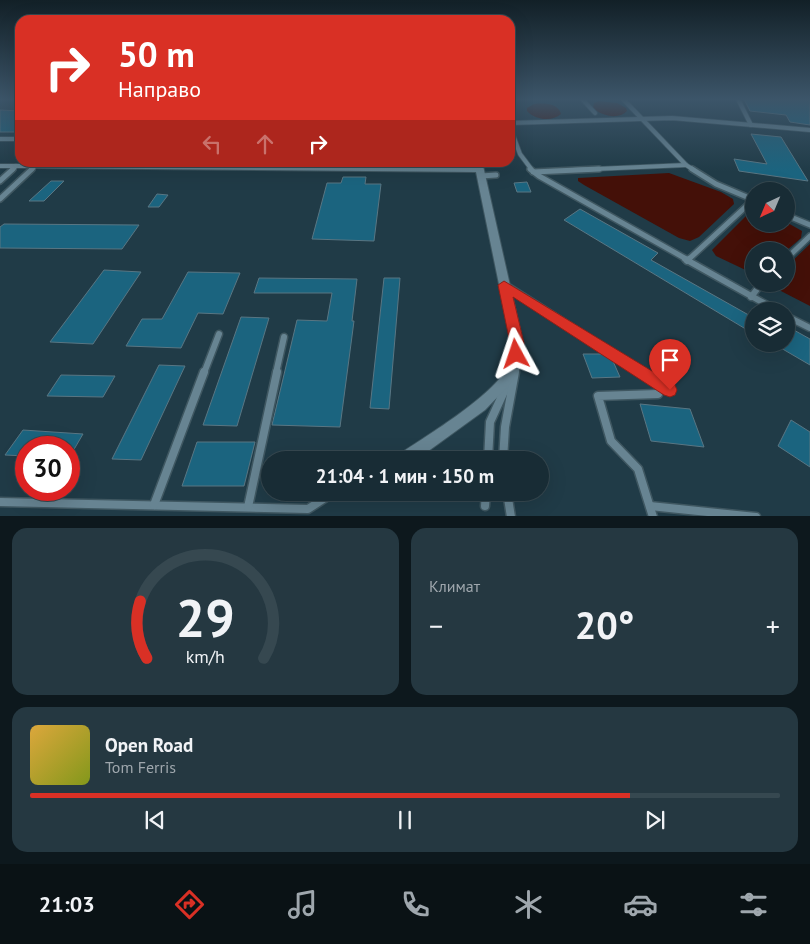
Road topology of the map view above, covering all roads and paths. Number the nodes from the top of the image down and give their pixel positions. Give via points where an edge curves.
1 (562, 123) edge
2 (648, 123) edge
3 (739, 123) edge
4 (751, 124) joint
5 (515, 125) edge
6 (810, 130) edge
7 (15, 138) edge
8 (0, 139) edge
9 (515, 142) edge
10 (686, 165) junction
11 (0, 166) edge
12 (15, 166) edge
13 (15, 167) edge
14 (34, 167) edge
15 (255, 167) edge
16 (480, 170) edge
17 (533, 172) junction
18 (496, 175) dead end
19 (0, 181) edge
20 (745, 196) edge
21 (0, 199) edge
22 (745, 208) edge
23 (795, 219) edge
24 (810, 225) edge
25 (810, 236) edge
26 (795, 250) edge
27 (687, 261) junction
28 (504, 285) junction
29 (755, 292) edge
30 (751, 297) junction
31 (761, 302) edge
32 (795, 320) edge
33 (810, 328) edge
34 (219, 334) dead end
35 (284, 337) dead end
36 (516, 364) junction
37 (670, 390) dead end
38 (658, 394) dead end
39 (417, 451) edge
40 (488, 451) edge
41 (502, 451) edge
42 (320, 501) edge
43 (485, 501) edge
44 (509, 501) edge
45 (0, 502) edge
46 (154, 505) junction
47 (485, 506) dead end
48 (650, 506) junction
49 (248, 507) junction
50 (510, 516) edge
51 (653, 516) edge
52 (756, 516) edge

1 - 5 lane
2 - 10 lane
3 - 4 lane
4 - 6 lane
7 - 8 lane
9 - 17 lane via 519,155
10 - 17 lane
10 - 20 lane via 716,184
11 - 12 lane
13 - 19 lane
14 - 21 lane
15 - 16 street
16 - 18 lane
16 - 28 street
17 - 27 lane
22 - 27 lane
23 - 24 lane
25 - 26 lane
27 - 30 lane
28 - 36 street via 517,343
28 - 37 lane
29 - 30 lane
30 - 31 lane
32 - 33 lane
34 - 46 lane
35 - 49 lane
36 - 39 street via 497,391 483,404
36 - 40 lane via 490,422
36 - 41 lane
38 - 48 lane via 598,396 611,441 638,469
42 - 49 lane via 308,509
43 - 47 lane
44 - 50 lane
45 - 46 lane
46 - 49 lane
48 - 51 lane
48 - 52 lane

